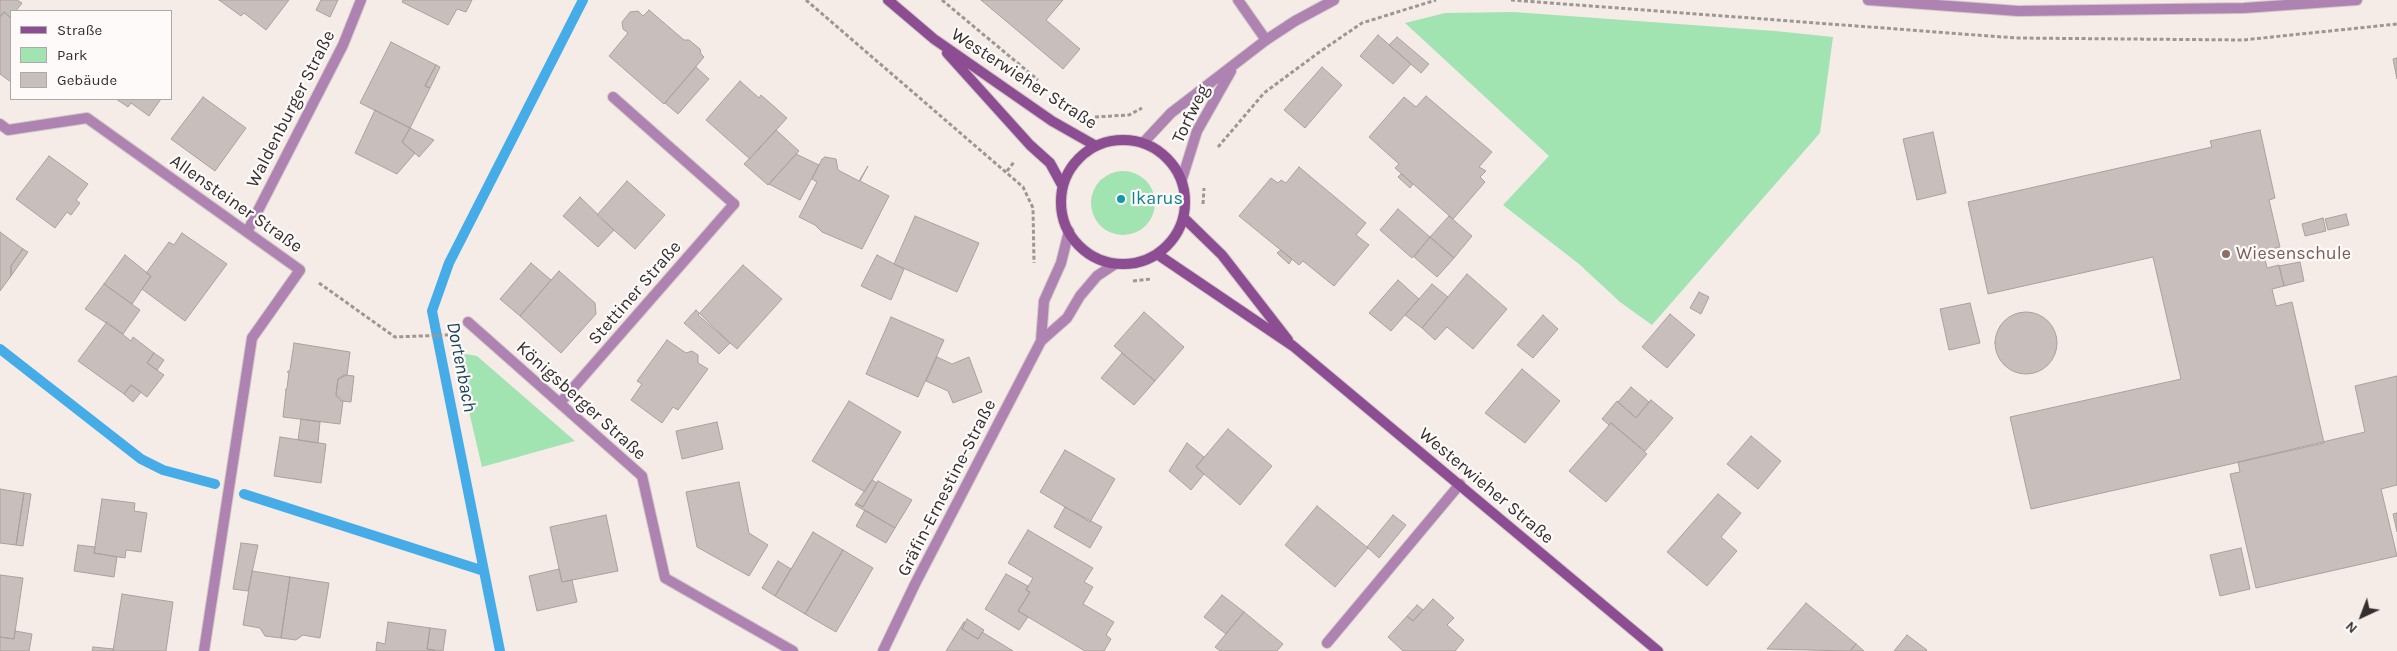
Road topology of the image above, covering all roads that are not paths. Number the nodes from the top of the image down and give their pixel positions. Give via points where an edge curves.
1 (362, 0) edge
2 (888, 0) edge
3 (1238, 0) edge
4 (1334, 0) edge
5 (1868, 0) edge
6 (2357, 0) edge
7 (934, 39) junction
8 (1266, 40) junction
9 (1234, 66) junction
10 (613, 97) dead end
11 (4, 127) edge
12 (0, 140) edge
13 (1143, 143) junction
14 (1096, 146) junction
15 (1182, 179) junction
16 (1062, 185) junction
17 (1184, 218) junction
18 (1069, 231) junction
19 (248, 232) junction
20 (1157, 254) junction
21 (1115, 264) junction
22 (468, 322) dead end
23 (1041, 340) junction
24 (1293, 346) junction
25 (560, 403) junction
26 (1460, 484) junction
27 (1327, 643) dead end
28 (204, 651) edge
29 (793, 651) edge
30 (883, 651) edge
31 (1658, 651) edge

1 - 19 street, Waldenburger Straße via 343,45
2 - 7 main road, Westerwieher Straße
3 - 8 street
4 - 8 street, Torfweg
5 - 6 street via 2018,11 2244,8
7 - 14 main road, Westerwieher Straße via 1052,121
7 - 16 main road, Westerwieher Straße via 1050,163
8 - 9 street, Torfweg
9 - 13 street, Torfweg via 1171,113
9 - 15 street, Torfweg via 1197,131
10 - 25 street, Stettiner Straße via 734,204
11 - 12 street, Allensteiner Straße
11 - 19 street, Allensteiner Straße via 86,118
13 - 14 main road via 1123,139
13 - 15 main road via 1161,152
14 - 16 main road via 1084,152 1074,163
15 - 17 main road
16 - 18 main road via 1064,224
17 - 20 main road via 1172,241
17 - 24 main road, Westerwieher Straße via 1222,255
18 - 21 main road via 1088,254
18 - 23 street, Gräfin-Ernestine-Straße via 1061,263 1044,301
19 - 28 street, Allensteiner Straße via 300,270 252,338
20 - 21 main road via 1135,263
20 - 24 main road, Westerwieher Straße
21 - 23 street, Gräfin-Ernestine-Straße via 1097,276 1080,296 1068,318
22 - 25 street, Königsberger Straße
23 - 30 street, Gräfin-Ernestine-Straße
24 - 26 main road, Westerwieher Straße
25 - 29 street, Königsberger Straße via 642,476 665,578
26 - 27 street
26 - 31 main road, Westerwieher Straße

